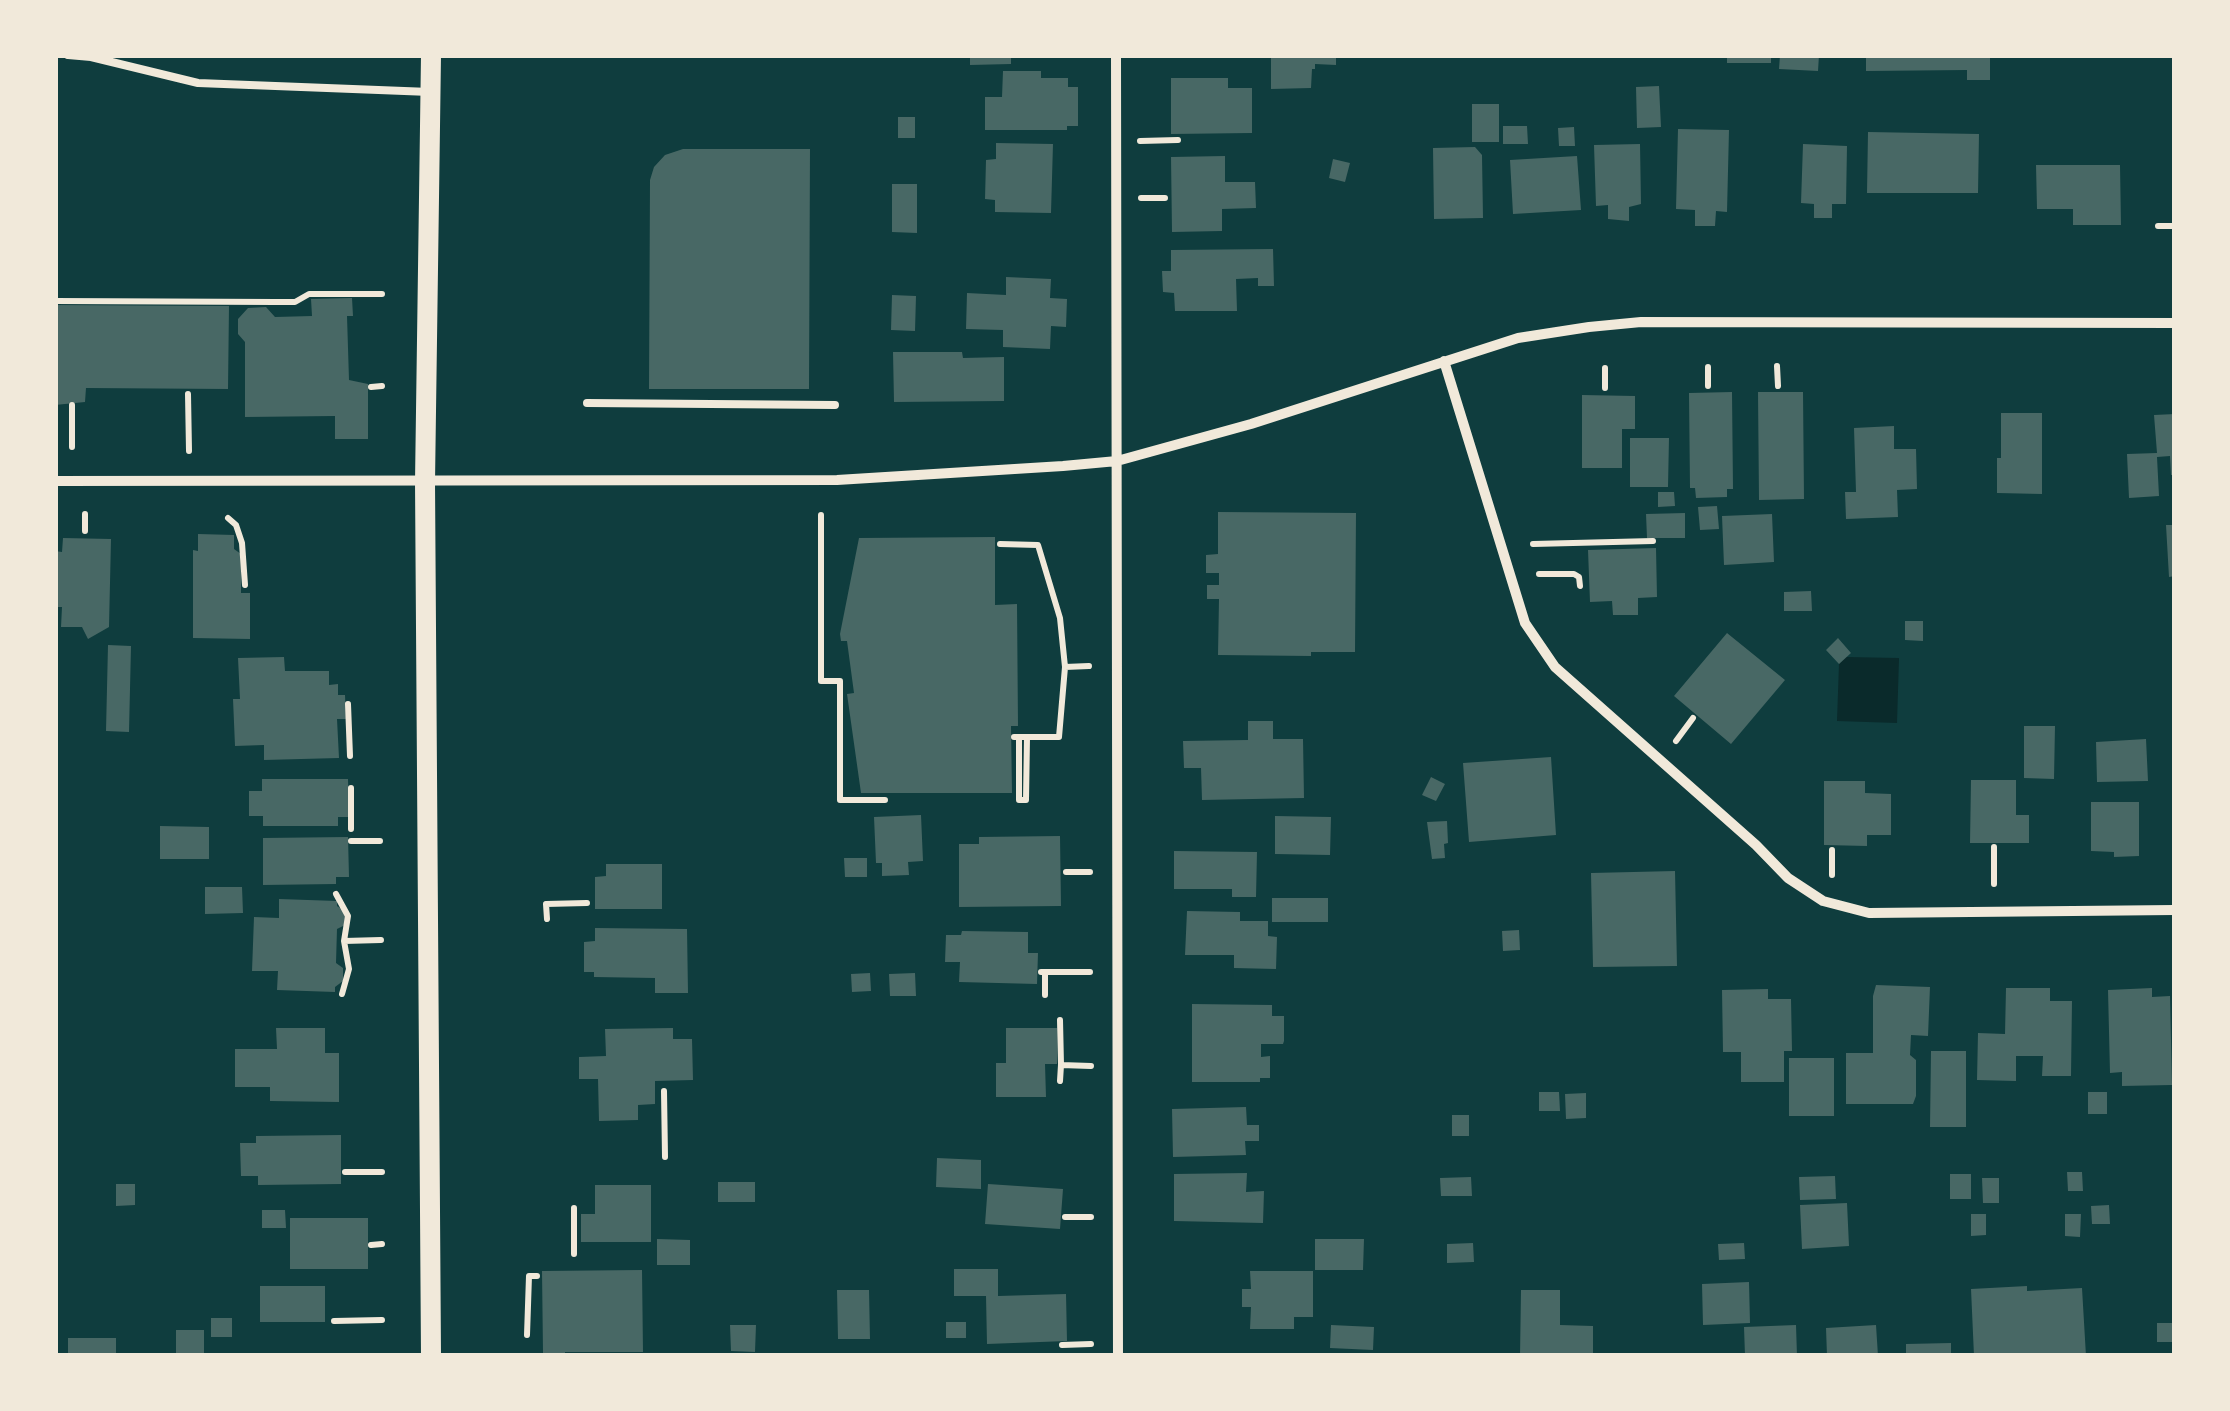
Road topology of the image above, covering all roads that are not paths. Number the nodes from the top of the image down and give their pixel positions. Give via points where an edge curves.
1 (68, 55) edge
2 (430, 55) edge
3 (1116, 55) edge
4 (430, 92) junction
5 (2175, 323) edge
6 (1444, 361) junction
7 (586, 403) dead end
8 (835, 404) dead end
9 (1116, 461) junction
10 (55, 480) edge
11 (425, 482) junction
12 (2175, 910) edge
13 (431, 1356) edge
14 (1118, 1356) edge

1 - 4 lane via 198,83
2 - 4 main road
3 - 9 street
4 - 11 main road
5 - 6 street via 1641,322 1518,338
6 - 9 street
6 - 12 street via 1525,623 1555,667 1788,878 1823,901 1869,913
7 - 8 lane
9 - 11 street via 837,480
9 - 14 street
10 - 11 street
11 - 13 main road

